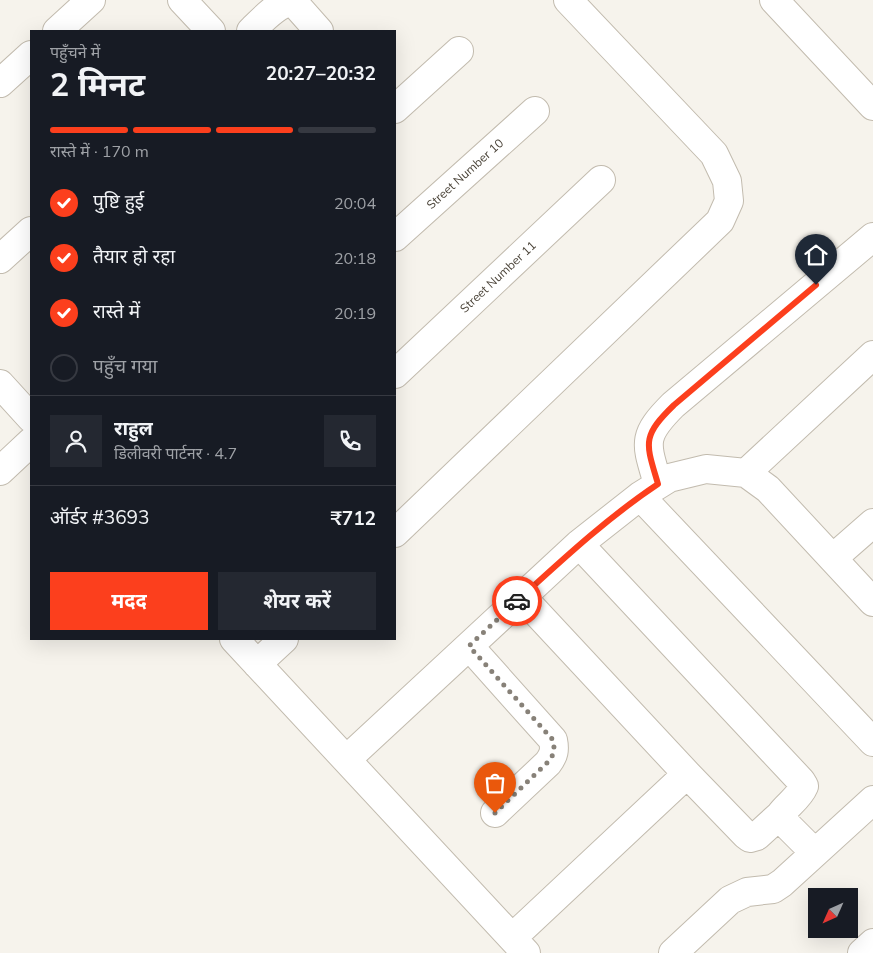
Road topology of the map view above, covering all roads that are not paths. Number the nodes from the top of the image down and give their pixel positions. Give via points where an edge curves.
1 (91, 0) edge
2 (182, 0) edge
3 (568, 0) edge
4 (774, 0) edge
5 (289, 1) edge
6 (58, 30) edge
7 (210, 30) edge
8 (252, 30) edge
9 (318, 30) edge
10 (459, 51) dead end
11 (30, 56) edge
12 (0, 83) edge
13 (870, 96) edge
14 (396, 108) edge
15 (535, 111) dead end
16 (601, 180) dead end
17 (30, 232) edge
18 (396, 236) edge
19 (873, 237) edge
20 (0, 259) edge
21 (873, 355) edge
22 (396, 372) edge
23 (0, 384) edge
24 (29, 411) edge
25 (30, 443) edge
26 (0, 471) edge
27 (746, 473) junction
28 (649, 490) junction
29 (873, 523) edge
30 (396, 532) edge
31 (579, 544) junction
32 (833, 558) junction
33 (522, 597) junction
34 (873, 602) edge
35 (235, 640) edge
36 (283, 640) edge
37 (469, 646) junction
38 (257, 664) junction
39 (873, 742) edge
40 (346, 759) junction
41 (687, 774) junction
42 (873, 800) edge
43 (495, 813) dead end
44 (780, 815) junction
45 (814, 852) junction
46 (873, 942) edge
47 (519, 946) edge
48 (673, 953) edge
49 (862, 953) edge

1 - 6 street
2 - 7 street
3 - 30 street via 714,154 727,181 729,201 720,221
4 - 13 street
5 - 8 street
5 - 9 street
10 - 14 street
11 - 12 street
15 - 18 street, Street Number 10
16 - 22 street, Street Number 11
17 - 20 street
19 - 28 street via 656,422 648,440
21 - 27 street
23 - 24 street
25 - 26 street
27 - 28 street via 706,468 669,478
27 - 32 street via 768,489
28 - 31 street
28 - 39 street
29 - 32 street
31 - 33 street
31 - 44 street via 801,781 804,786 802,792
32 - 34 street
33 - 37 street
33 - 41 street
35 - 38 street
36 - 38 street
37 - 40 street
37 - 43 street via 553,740 555,749 548,762
38 - 40 street
40 - 47 street
41 - 44 street via 750,838 757,836
41 - 47 street
42 - 45 street
44 - 45 street
45 - 48 street via 773,889 747,892 730,900
46 - 49 street

